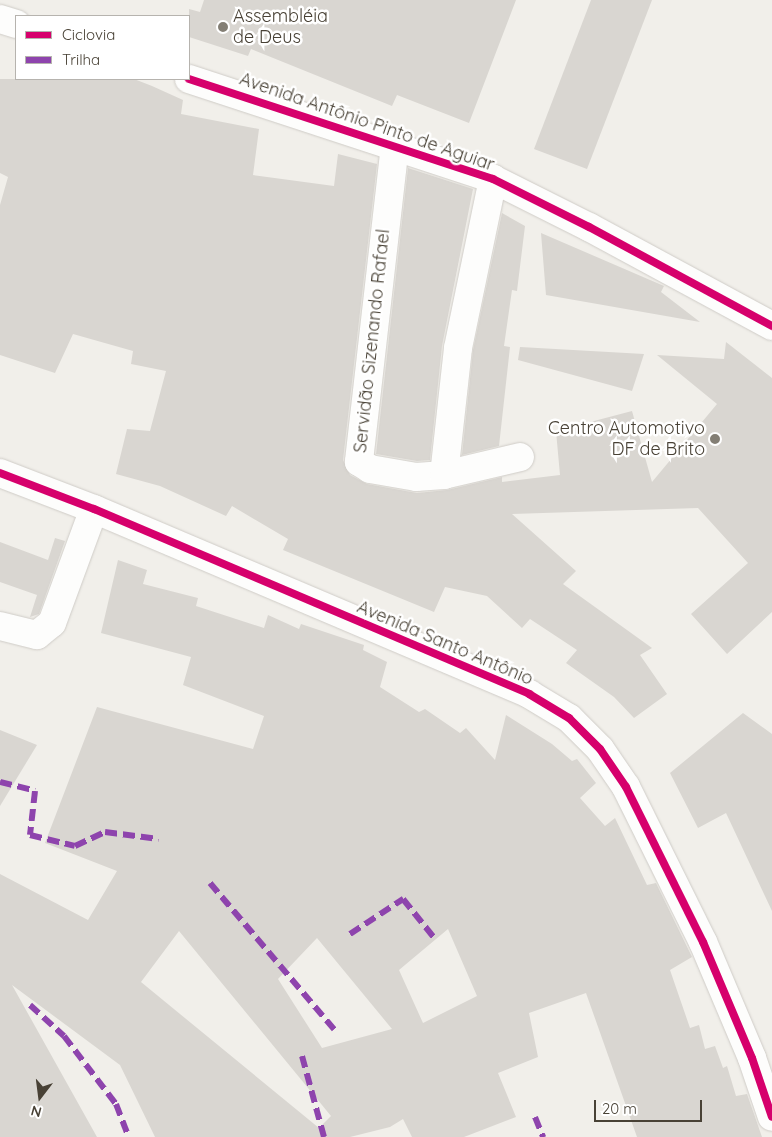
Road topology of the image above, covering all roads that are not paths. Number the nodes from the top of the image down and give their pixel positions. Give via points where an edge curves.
1 (0, 19) edge
2 (15, 24) edge
3 (190, 79) edge
4 (396, 144) junction
5 (492, 179) junction
6 (772, 326) edge
7 (520, 457) dead end
8 (0, 473) edge
9 (444, 475) junction
10 (94, 509) junction
11 (0, 626) edge
12 (772, 1117) edge

1 - 2 street
3 - 4 street, Avenida Antônio Pinto de Aguiar
4 - 5 street, Avenida Antônio Pinto de Aguiar
4 - 9 street, Servidão Sizenando Rafael via 358,456 359,462 370,469 416,477
5 - 6 street, Avenida Antônio Pinto de Aguiar via 589,226
5 - 9 street via 458,348
7 - 9 street, Servidão Sizenando Rafael
8 - 10 street, Avenida Santo Antônio
10 - 11 street via 52,622 37,635
10 - 12 street, Avenida Santo Antônio via 529,694 569,718 600,748 626,787 703,942 752,1058

